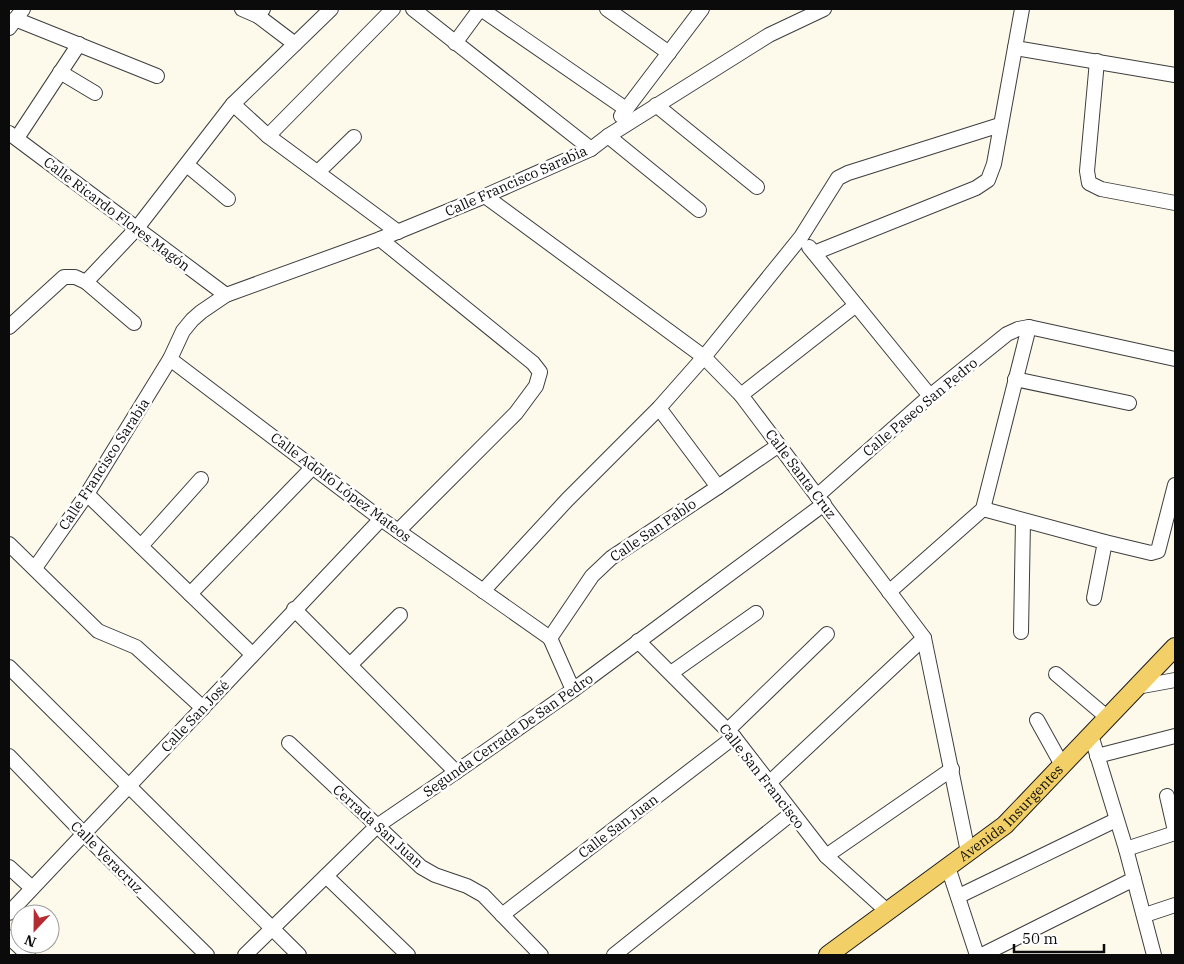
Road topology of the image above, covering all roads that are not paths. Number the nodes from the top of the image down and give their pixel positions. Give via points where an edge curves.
1 (242, 9) edge
2 (331, 9) edge
3 (393, 9) edge
4 (412, 9) edge
5 (481, 9) edge
6 (607, 9) edge
7 (824, 9) edge
8 (1022, 9) edge
9 (695, 11) edge
10 (261, 13) edge
11 (16, 19) edge
12 (455, 43) junction
13 (79, 44) junction
14 (295, 44) junction
15 (1015, 48) junction
16 (669, 53) junction
17 (1097, 61) junction
18 (60, 72) junction
19 (1175, 75) edge
20 (157, 76) dead end
21 (95, 93) dead end
22 (234, 104) junction
23 (656, 106) junction
24 (626, 109) junction
25 (1000, 125) junction
26 (13, 135) edge
27 (268, 136) junction
28 (608, 136) junction
29 (354, 137) dead end
30 (590, 149) junction
31 (186, 165) junction
32 (318, 172) junction
33 (758, 187) dead end
34 (484, 196) junction
35 (228, 199) dead end
36 (1175, 203) edge
37 (699, 210) dead end
38 (138, 228) junction
39 (398, 232) junction
40 (801, 237) junction
41 (380, 239) junction
42 (814, 253) junction
43 (86, 282) junction
44 (226, 295) junction
45 (856, 304) junction
46 (134, 323) dead end
47 (9, 327) edge
48 (1029, 328) junction
49 (704, 357) junction
50 (170, 359) junction
51 (1175, 359) edge
52 (1015, 379) junction
53 (741, 395) junction
54 (930, 396) junction
55 (1129, 403) dead end
56 (659, 408) junction
57 (779, 445) junction
58 (313, 467) junction
59 (201, 479) dead end
60 (1175, 485) edge
61 (718, 487) junction
62 (87, 494) junction
63 (821, 500) junction
64 (983, 509) junction
65 (381, 519) junction
66 (1023, 521) junction
67 (398, 531) junction
68 (1105, 542) junction
69 (141, 546) junction
70 (11, 552) edge
71 (35, 568) junction
72 (483, 591) junction
73 (889, 592) junction
74 (190, 594) junction
75 (1094, 598) dead end
76 (294, 609) junction
77 (756, 613) dead end
78 (400, 616) dead end
79 (1021, 632) dead end
80 (827, 634) dead end
81 (550, 638) junction
82 (924, 638) junction
83 (638, 641) junction
84 (1175, 647) edge
85 (252, 654) junction
86 (350, 665) junction
87 (9, 667) edge
88 (671, 673) junction
89 (1056, 674) dead end
90 (1175, 680) edge
91 (1137, 687) junction
92 (573, 690) junction
93 (203, 708) junction
94 (1108, 718) junction
95 (1037, 720) dead end
96 (731, 734) junction
97 (1091, 735) junction
98 (1175, 736) edge
99 (289, 744) dead end
100 (9, 756) edge
101 (1097, 756) junction
102 (1062, 765) junction
103 (952, 769) junction
104 (456, 772) junction
105 (769, 783) junction
106 (129, 785) junction
107 (1167, 796) dead end
108 (792, 813) junction
109 (1116, 820) junction
110 (376, 826) junction
111 (1175, 832) edge
112 (83, 833) junction
113 (1126, 849) junction
114 (968, 852) junction
115 (826, 856) junction
116 (9, 867) edge
117 (948, 867) junction
118 (326, 876) junction
119 (1134, 879) junction
120 (32, 888) junction
121 (958, 896) junction
122 (1175, 905) edge
123 (886, 911) junction
124 (9, 913) edge
125 (502, 915) junction
126 (1145, 915) junction
127 (272, 929) junction
128 (9, 938) edge
129 (28, 955) edge
130 (207, 955) edge
131 (245, 955) edge
132 (299, 955) edge
133 (408, 955) edge
134 (541, 955) edge
135 (614, 955) edge
136 (829, 955) edge
137 (977, 955) edge
138 (982, 955) edge
139 (1154, 955) edge

1 - 10 street
2 - 14 street
3 - 27 street
4 - 12 street
5 - 12 street
5 - 24 street
6 - 16 street
7 - 23 street, Calle Francisco Sarabia via 769,35
8 - 15 street
9 - 16 street
10 - 14 street
11 - 13 street
12 - 30 street
13 - 18 street
13 - 20 street
14 - 22 street
15 - 17 street
15 - 25 street
16 - 24 street
17 - 19 street
17 - 36 street via 1087,171 1089,183 1101,189
18 - 21 street
18 - 26 street
22 - 27 street
22 - 31 street
23 - 28 street, Calle Francisco Sarabia
23 - 33 street
24 - 28 street
25 - 40 street via 838,178
25 - 42 street via 988,180 976,188
26 - 38 street, Calle Ricardo Flores Magón
27 - 32 street
28 - 30 street, Calle Francisco Sarabia
28 - 37 street
29 - 32 street
30 - 34 street, Calle Francisco Sarabia
31 - 35 street
31 - 38 street
32 - 39 street
34 - 39 street, Calle Francisco Sarabia
34 - 49 street, Calle Santa Cruz
38 - 43 street
38 - 44 street, Calle Ricardo Flores Magón
39 - 41 street, Calle Francisco Sarabia
40 - 42 street
40 - 49 street
41 - 44 street, Calle Francisco Sarabia
41 - 67 street via 534,363 540,372 536,386 516,413
42 - 45 street
43 - 46 street
43 - 47 street via 76,277 64,277
44 - 50 street, Calle Francisco Sarabia via 192,320
45 - 53 street
45 - 54 street
48 - 51 street
48 - 52 street
48 - 54 street, Calle Paseo San Pedro via 1007,334
49 - 53 street, Calle Santa Cruz
49 - 56 street
50 - 58 street, Calle Adolfo López Mateos
50 - 62 street, Calle Francisco Sarabia
52 - 55 street
52 - 64 street
53 - 57 street, Calle Santa Cruz
54 - 63 street, Calle Paseo San Pedro
56 - 61 street
56 - 72 street
57 - 61 street, Calle San Pablo
57 - 63 street, Calle Santa Cruz
58 - 65 street, Calle Adolfo López Mateos
58 - 74 street
59 - 69 street
60 - 68 street via 1158,551 1151,553
61 - 81 street, Calle San Pablo via 599,567
62 - 69 street
62 - 71 street, Calle Francisco Sarabia
63 - 73 street, Calle Santa Cruz
63 - 83 street, Calle Paseo San Pedro
64 - 66 street
64 - 73 street
65 - 67 street, Calle Adolfo López Mateos
65 - 76 street, Calle San José
66 - 68 street
66 - 79 street
67 - 72 street, Calle Adolfo López Mateos
68 - 75 street
69 - 74 street
70 - 71 street
71 - 93 street via 98,630 136,647
72 - 81 street, Calle Adolfo López Mateos
73 - 82 street, Calle Santa Cruz
74 - 85 street
76 - 85 street, Calle San José
76 - 86 street
77 - 88 street
78 - 86 street
80 - 96 street, Calle San Juan
81 - 92 street
82 - 103 street, Calle Santa Cruz
82 - 105 street
83 - 88 street, Calle San Francisco
83 - 92 street, Segunda Cerrada De San Pedro
84 - 91 main road, Avenida Insurgentes
85 - 93 street, Calle San José
86 - 104 street
87 - 106 street
88 - 96 street, Calle San Francisco
89 - 94 street
90 - 91 street
91 - 94 main road, Avenida Insurgentes
92 - 104 street, Segunda Cerrada De San Pedro
93 - 106 street, Calle San José
94 - 97 main road, Avenida Insurgentes
95 - 102 street
96 - 105 street, Calle San Francisco
96 - 125 street, Calle San Juan
97 - 101 street
97 - 102 main road, Avenida Insurgentes
98 - 101 street
99 - 110 street, Cerrada San Juan
100 - 112 street, Calle Veracruz
101 - 109 street
102 - 114 main road, Avenida Insurgentes via 1005,825
103 - 114 street, Calle Santa Cruz
103 - 115 street
104 - 110 street, Segunda Cerrada De San Pedro
105 - 108 street, Calle San Francisco
106 - 112 street, Calle San José
106 - 127 street
107 - 111 street
108 - 115 street, Calle San Francisco
108 - 135 street
109 - 113 street
109 - 121 street
110 - 118 street
110 - 125 street, Cerrada San Juan via 421,867 483,895
111 - 113 street
112 - 120 street, Calle San José
112 - 130 street, Calle Veracruz
113 - 119 street
114 - 117 main road, Avenida Insurgentes
115 - 123 street, Calle San Francisco
116 - 120 street
117 - 121 street
117 - 123 main road, Avenida Insurgentes
118 - 127 street
118 - 133 street
119 - 126 street
119 - 138 street
120 - 124 street, Calle San José
121 - 137 street
122 - 126 street
123 - 136 main road, Avenida Insurgentes
125 - 134 street, Cerrada San Juan
126 - 139 street
127 - 131 street
127 - 132 street
128 - 129 street

